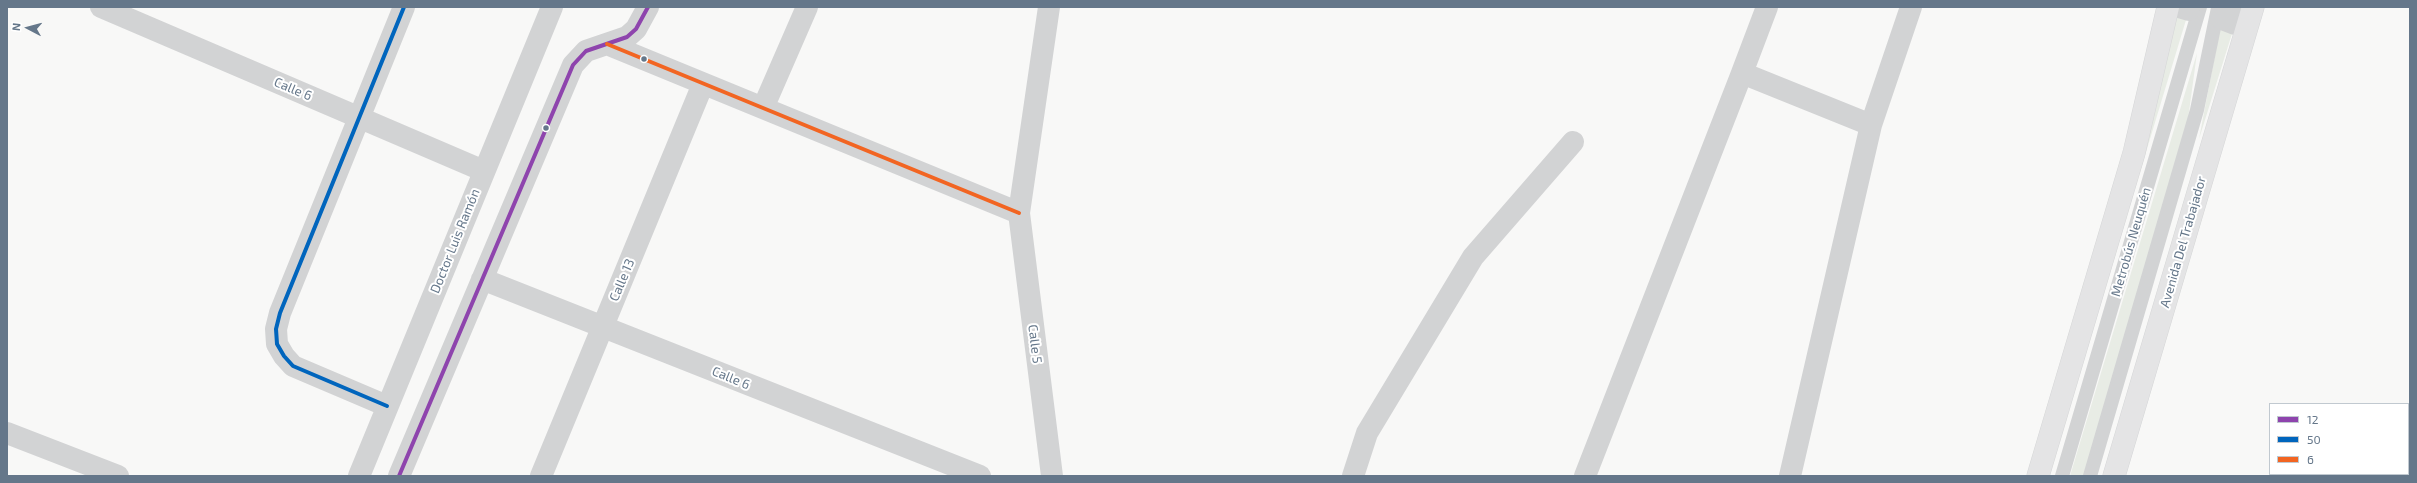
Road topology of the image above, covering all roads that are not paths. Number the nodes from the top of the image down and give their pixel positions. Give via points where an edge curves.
1 (101, 7) edge
2 (404, 7) edge
3 (552, 7) edge
4 (648, 7) edge
5 (807, 7) edge
6 (1049, 7) edge
7 (1767, 7) edge
8 (1911, 7) edge
9 (2168, 7) edge
10 (2179, 7) edge
11 (2189, 7) edge
12 (2200, 7) edge
13 (2219, 7) edge
14 (2226, 7) edge
15 (2240, 7) edge
16 (2253, 7) edge
17 (607, 44) junction
18 (1742, 73) junction
19 (703, 84) junction
20 (762, 108) junction
21 (359, 117) junction
22 (1871, 125) junction
23 (1573, 142) dead end
24 (484, 171) junction
25 (1019, 213) junction
26 (482, 279) junction
27 (602, 327) junction
28 (387, 406) junction
29 (7, 433) edge
30 (118, 476) edge
31 (359, 476) edge
32 (399, 476) edge
33 (541, 476) edge
34 (980, 476) edge
35 (1052, 476) edge
36 (1353, 476) edge
37 (1585, 476) edge
38 (1790, 476) edge
39 (2038, 476) edge
40 (2062, 476) edge
41 (2090, 476) edge
42 (2114, 476) edge

1 - 21 street, Calle 6
2 - 21 street
3 - 24 street, Doctor Luis Ramón
4 - 17 street via 636,29 627,37
5 - 20 street
6 - 25 street, Calle 5
7 - 18 street
8 - 22 street
9 - 39 main road via 2130,167
10 - 11 street via 2188,10
12 - 40 lane, Metrobús Neuquén
13 - 41 lane, Metrobús Neuquén via 2197,110
14 - 15 street via 2222,19 2236,24
16 - 42 main road, Avenida Del Trabajador
17 - 19 street
17 - 26 street via 586,51 573,65
18 - 22 street
18 - 37 street
19 - 20 street
19 - 27 street, Calle 13
20 - 25 street
21 - 24 street, Calle 6
21 - 28 street via 280,313 276,329 278,344 293,366
22 - 38 street
23 - 36 street via 1473,257 1367,433
24 - 28 street, Doctor Luis Ramón
25 - 35 street, Calle 5
26 - 27 street, Calle 6
26 - 32 street
27 - 33 street, Calle 13
27 - 34 street, Calle 6
28 - 31 street, Doctor Luis Ramón
29 - 30 street

